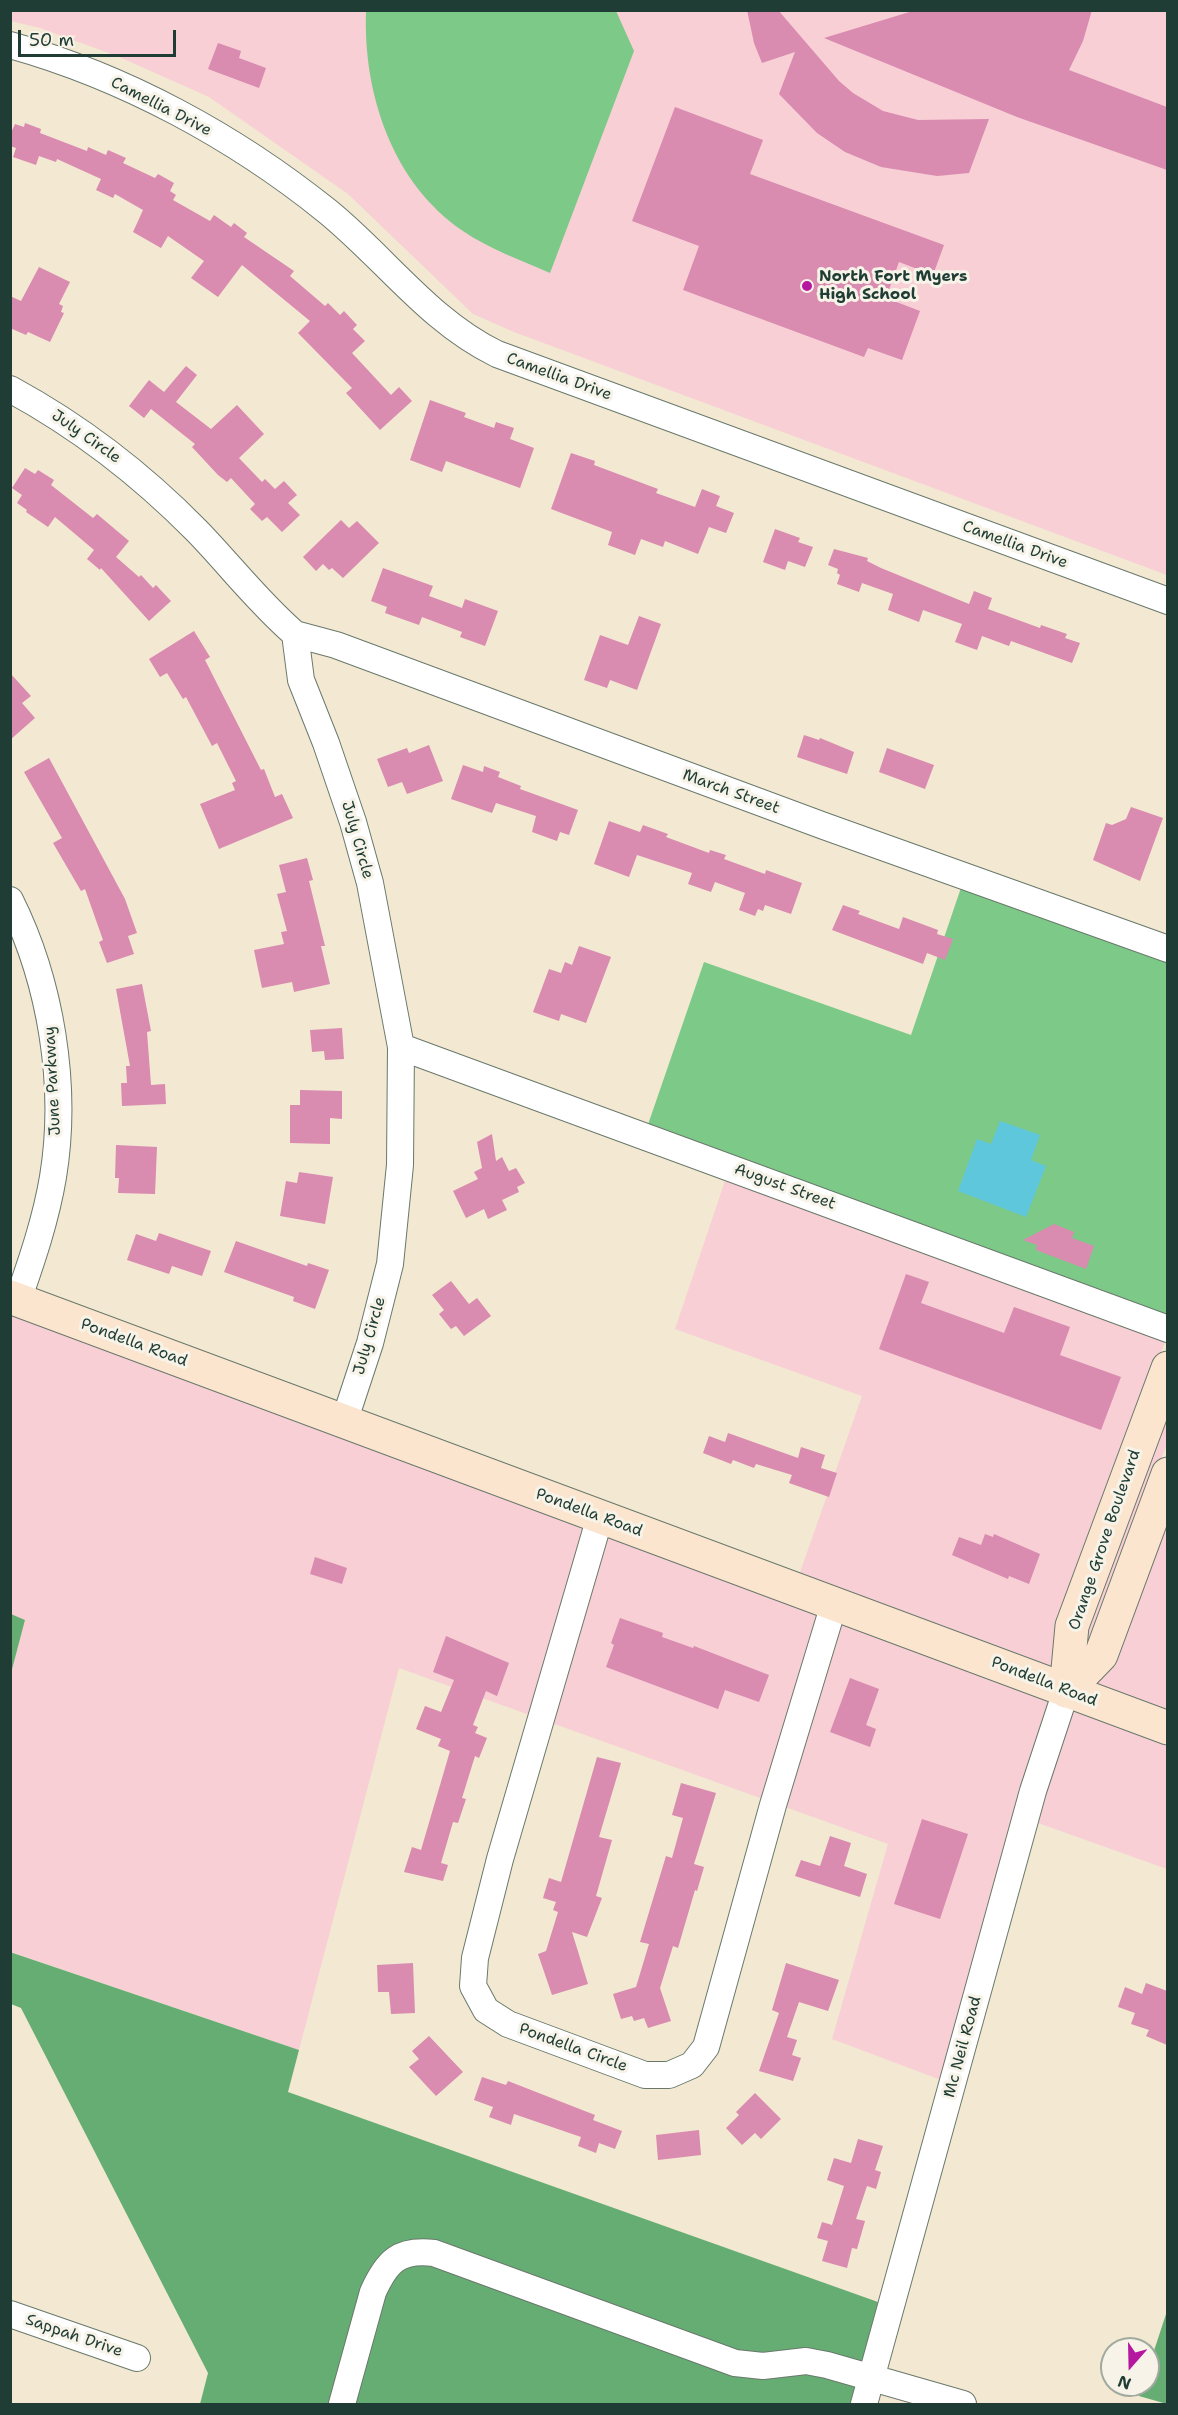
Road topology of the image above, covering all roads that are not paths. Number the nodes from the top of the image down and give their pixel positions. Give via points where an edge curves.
1 (10, 45) edge
2 (10, 389) edge
3 (1167, 601) edge
4 (295, 634) junction
5 (10, 900) edge
6 (1167, 949) edge
7 (401, 1047) junction
8 (14, 1298) edge
9 (1167, 1329) edge
10 (1167, 1368) edge
11 (344, 1422) junction
12 (1129, 1471) junction
13 (1166, 1479) edge
14 (600, 1517) junction
15 (834, 1604) junction
16 (1066, 1691) junction
17 (1167, 1728) edge
18 (10, 2314) edge
19 (137, 2358) dead end
20 (871, 2378) junction
21 (342, 2404) edge
22 (864, 2404) edge
23 (963, 2404) edge

1 - 3 street, Camellia Drive via 112,81 186,117 252,157 327,211 436,315 476,344
2 - 4 street, July Circle via 65,420 124,463 198,532 265,608
4 - 6 street, March Street via 336,645
4 - 7 street, July Circle via 301,680 350,810 370,883
5 - 8 street, June Parkway via 47,1007 57,1098 53,1177 37,1245
7 - 9 street, August Street
7 - 11 street, July Circle via 400,1165 390,1264
8 - 11 main road, Pondella Road
10 - 12 main road, Orange Grove Boulevard
11 - 14 main road, Pondella Road
12 - 13 street
12 - 16 main road, Orange Grove Boulevard via 1072,1626
13 - 16 main road, Orange Grove Boulevard via 1101,1655
14 - 15 main road, Pondella Road
14 - 15 street, Pondella Circle via 475,1958 473,1986 486,2010 552,2042 645,2075 669,2075 684,2069 706,2047
15 - 16 main road, Pondella Road
16 - 17 main road, Pondella Road
16 - 20 street, Mc Neil Road via 1033,1791
18 - 19 street, Sappah Drive
20 - 21 street via 806,2361 763,2367 735,2363 434,2253 412,2251 392,2261 380,2275
20 - 22 street, Mc Neil Road
20 - 23 street

